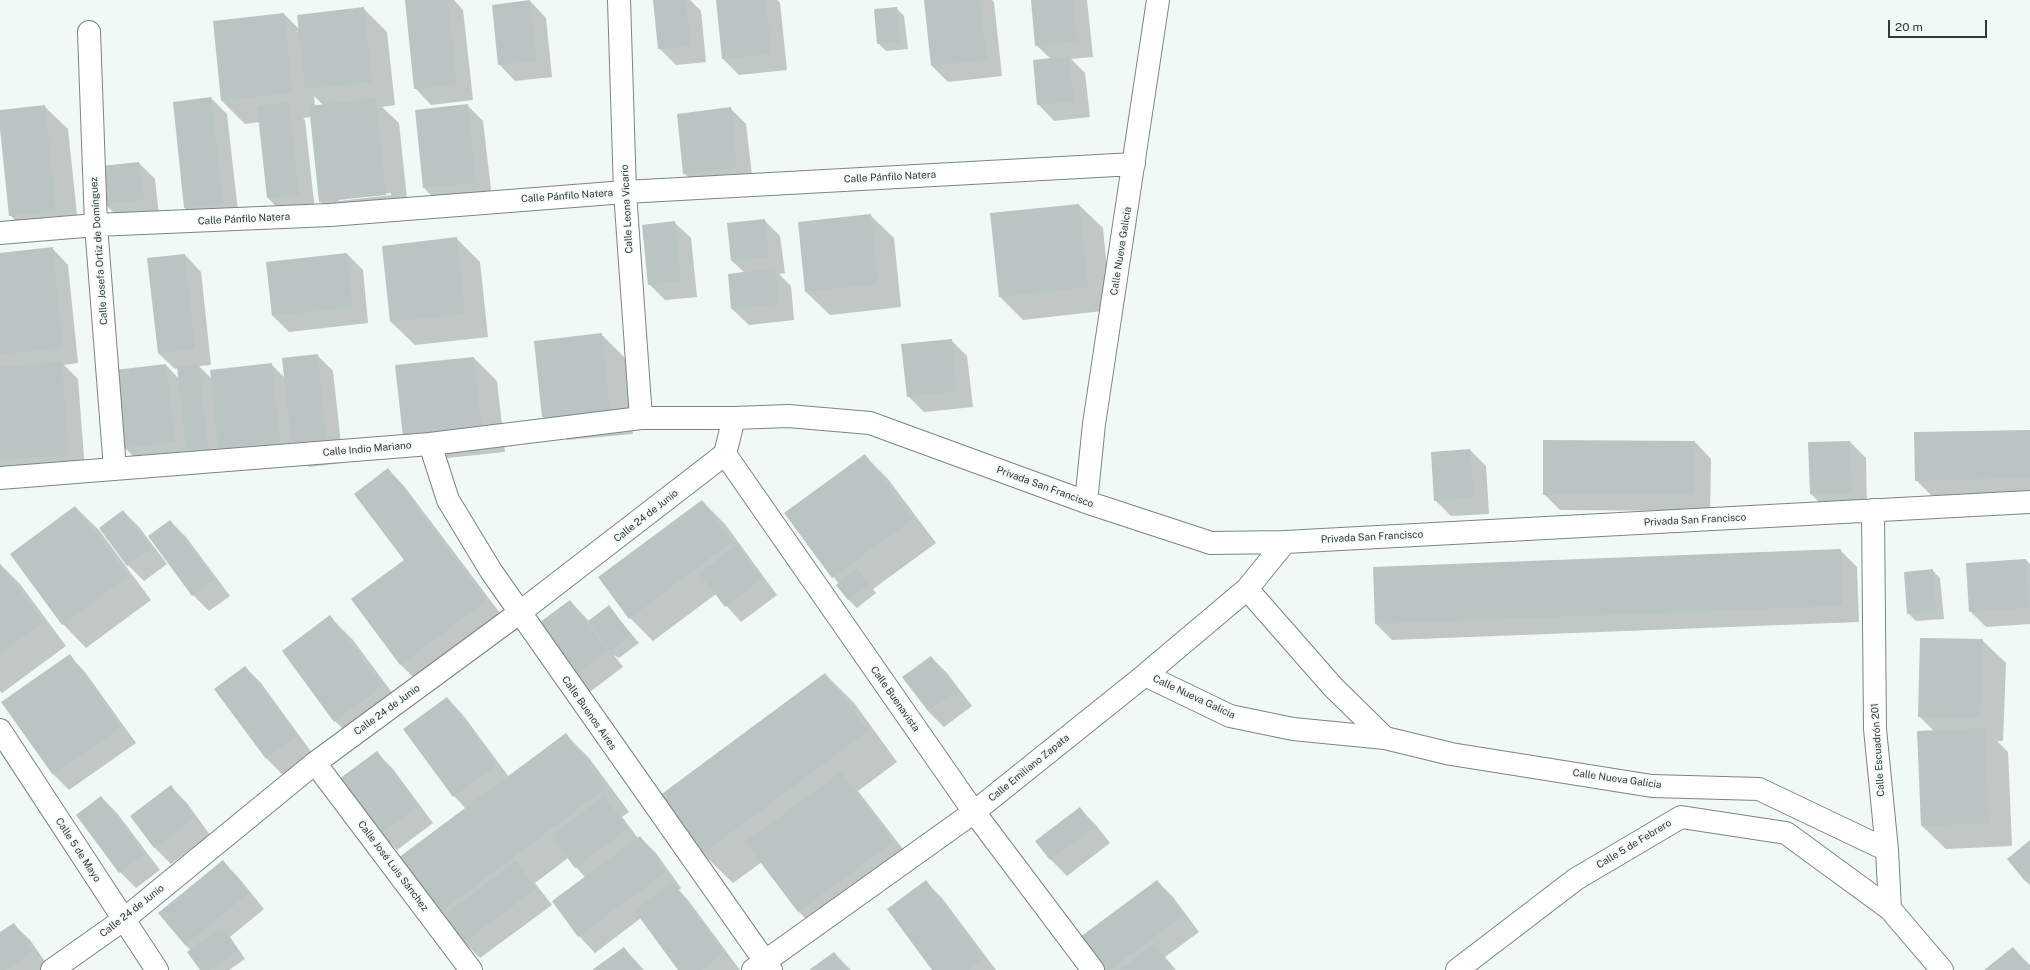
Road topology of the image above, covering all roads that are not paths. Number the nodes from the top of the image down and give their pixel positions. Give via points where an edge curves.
1 (619, 0) edge
2 (1158, 0) edge
3 (89, 32) dead end
4 (1134, 164) junction
5 (625, 192) junction
6 (96, 225) junction
7 (0, 233) edge
8 (641, 418) junction
9 (734, 418) junction
10 (430, 444) junction
11 (725, 454) junction
12 (115, 470) junction
13 (0, 478) edge
14 (1086, 502) junction
15 (2030, 502) edge
16 (1873, 510) junction
17 (1285, 542) junction
18 (1247, 589) junction
19 (519, 614) junction
20 (1145, 675) junction
21 (0, 730) edge
22 (1385, 738) junction
23 (315, 763) junction
24 (974, 812) junction
25 (1887, 850) junction
26 (1890, 909) junction
27 (123, 920) junction
28 (762, 967) edge
29 (52, 970) edge
30 (157, 970) edge
31 (471, 970) edge
32 (1093, 970) edge
33 (1457, 970) edge
34 (1942, 970) edge

1 - 5 street, Calle Leona Vicario
2 - 4 street, Calle Nueva Galicia
3 - 6 street, Calle Josefa Ortiz de Domínguez
4 - 5 street, Calle Pánfilo Natera
4 - 14 street, Calle Nueva Galicia via 1094,424
5 - 6 street, Calle Pánfilo Natera via 330,215
5 - 8 street, Calle Leona Vicario
6 - 7 street, Calle Pánfilo Natera
6 - 12 street, Calle Josefa Ortiz de Domínguez
8 - 9 street, Calle Indio Mariano
8 - 10 street, Calle Indio Mariano
9 - 11 street
9 - 14 street, Privada San Francisco via 788,416 870,423
10 - 12 street, Calle Indio Mariano
10 - 19 street, Calle Buenos Aires via 448,500
11 - 19 street, Calle 24 de Junio
11 - 24 street, Calle Buenavista
12 - 13 street, Calle Indio Mariano
14 - 17 street, Privada San Francisco via 1211,543
15 - 16 street, Privada San Francisco
16 - 17 street, Privada San Francisco
16 - 25 street, Calle Escuadrón 201 via 1874,729
17 - 18 street, Calle Emiliano Zapata
18 - 20 street, Calle Emiliano Zapata
18 - 22 street via 1333,687
19 - 23 street, Calle 24 de Junio
19 - 28 street, Calle Buenos Aires
20 - 22 street, Calle Nueva Galicia via 1230,716 1293,729
20 - 24 street, Calle Emiliano Zapata
21 - 27 street, Calle 5 de Mayo
22 - 25 street, Calle Nueva Galicia via 1451,754 1652,786 1759,788
23 - 27 street, Calle 24 de Junio
23 - 31 street, Calle José Luis Sánchez
24 - 28 street, Calle Emiliano Zapata
24 - 32 street, Calle Buenavista
25 - 26 street, Calle Escuadrón 201
26 - 33 street, Calle 5 de Febrero via 1786,832 1681,817 1576,879
26 - 34 street
27 - 29 street, Calle 24 de Junio
27 - 30 street, Calle 5 de Mayo

